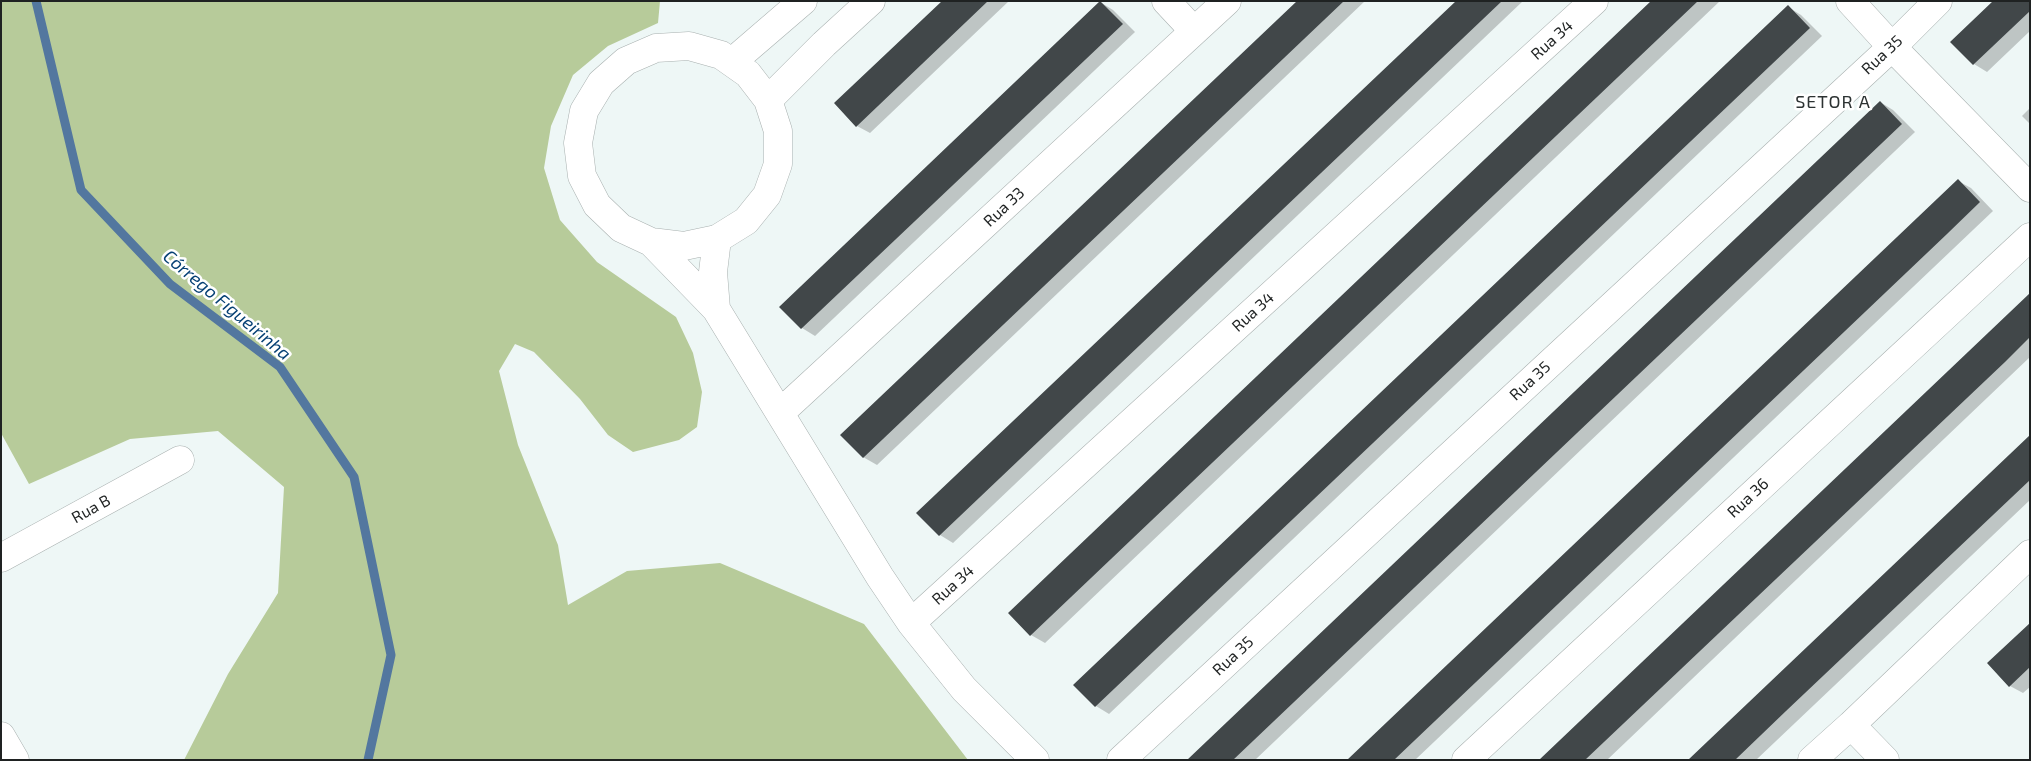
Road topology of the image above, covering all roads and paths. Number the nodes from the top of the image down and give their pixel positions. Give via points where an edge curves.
1 (803, 1) edge
2 (871, 1) edge
3 (1166, 1) edge
4 (1227, 1) edge
5 (1594, 1) edge
6 (1850, 1) edge
7 (1938, 1) edge
8 (1194, 31) junction
9 (1892, 47) junction
10 (732, 62) junction
11 (768, 100) junction
12 (2030, 188) edge
13 (2030, 237) edge
14 (717, 239) junction
15 (651, 242) junction
16 (716, 309) junction
17 (781, 412) junction
18 (180, 460) dead end
19 (2030, 554) edge
20 (1, 558) edge
21 (911, 623) junction
22 (1850, 726) junction
23 (1, 736) edge
24 (15, 760) edge
25 (1035, 760) edge
26 (1121, 760) edge
27 (1466, 760) edge
28 (1812, 760) edge
29 (1885, 760) edge

1 - 10 street
2 - 11 street
3 - 8 street
4 - 8 street, Rua 33
5 - 21 street, Rua 34
6 - 9 street
7 - 9 street, Rua 35
8 - 17 street, Rua 33
9 - 12 street
9 - 26 street, Rua 35
10 - 11 street via 748,74
10 - 15 street via 721,55 689,46 656,48 626,61 607,77 584,112 578,143 582,176 597,206 621,228
11 - 14 street via 778,131 778,164 767,195 746,221
13 - 27 street, Rua 36
14 - 15 street via 684,246
14 - 16 street via 713,272
15 - 16 street
16 - 17 street
17 - 21 street
18 - 20 street, Rua B
19 - 22 street
21 - 25 street via 964,689
22 - 28 street
22 - 29 street
23 - 24 street

